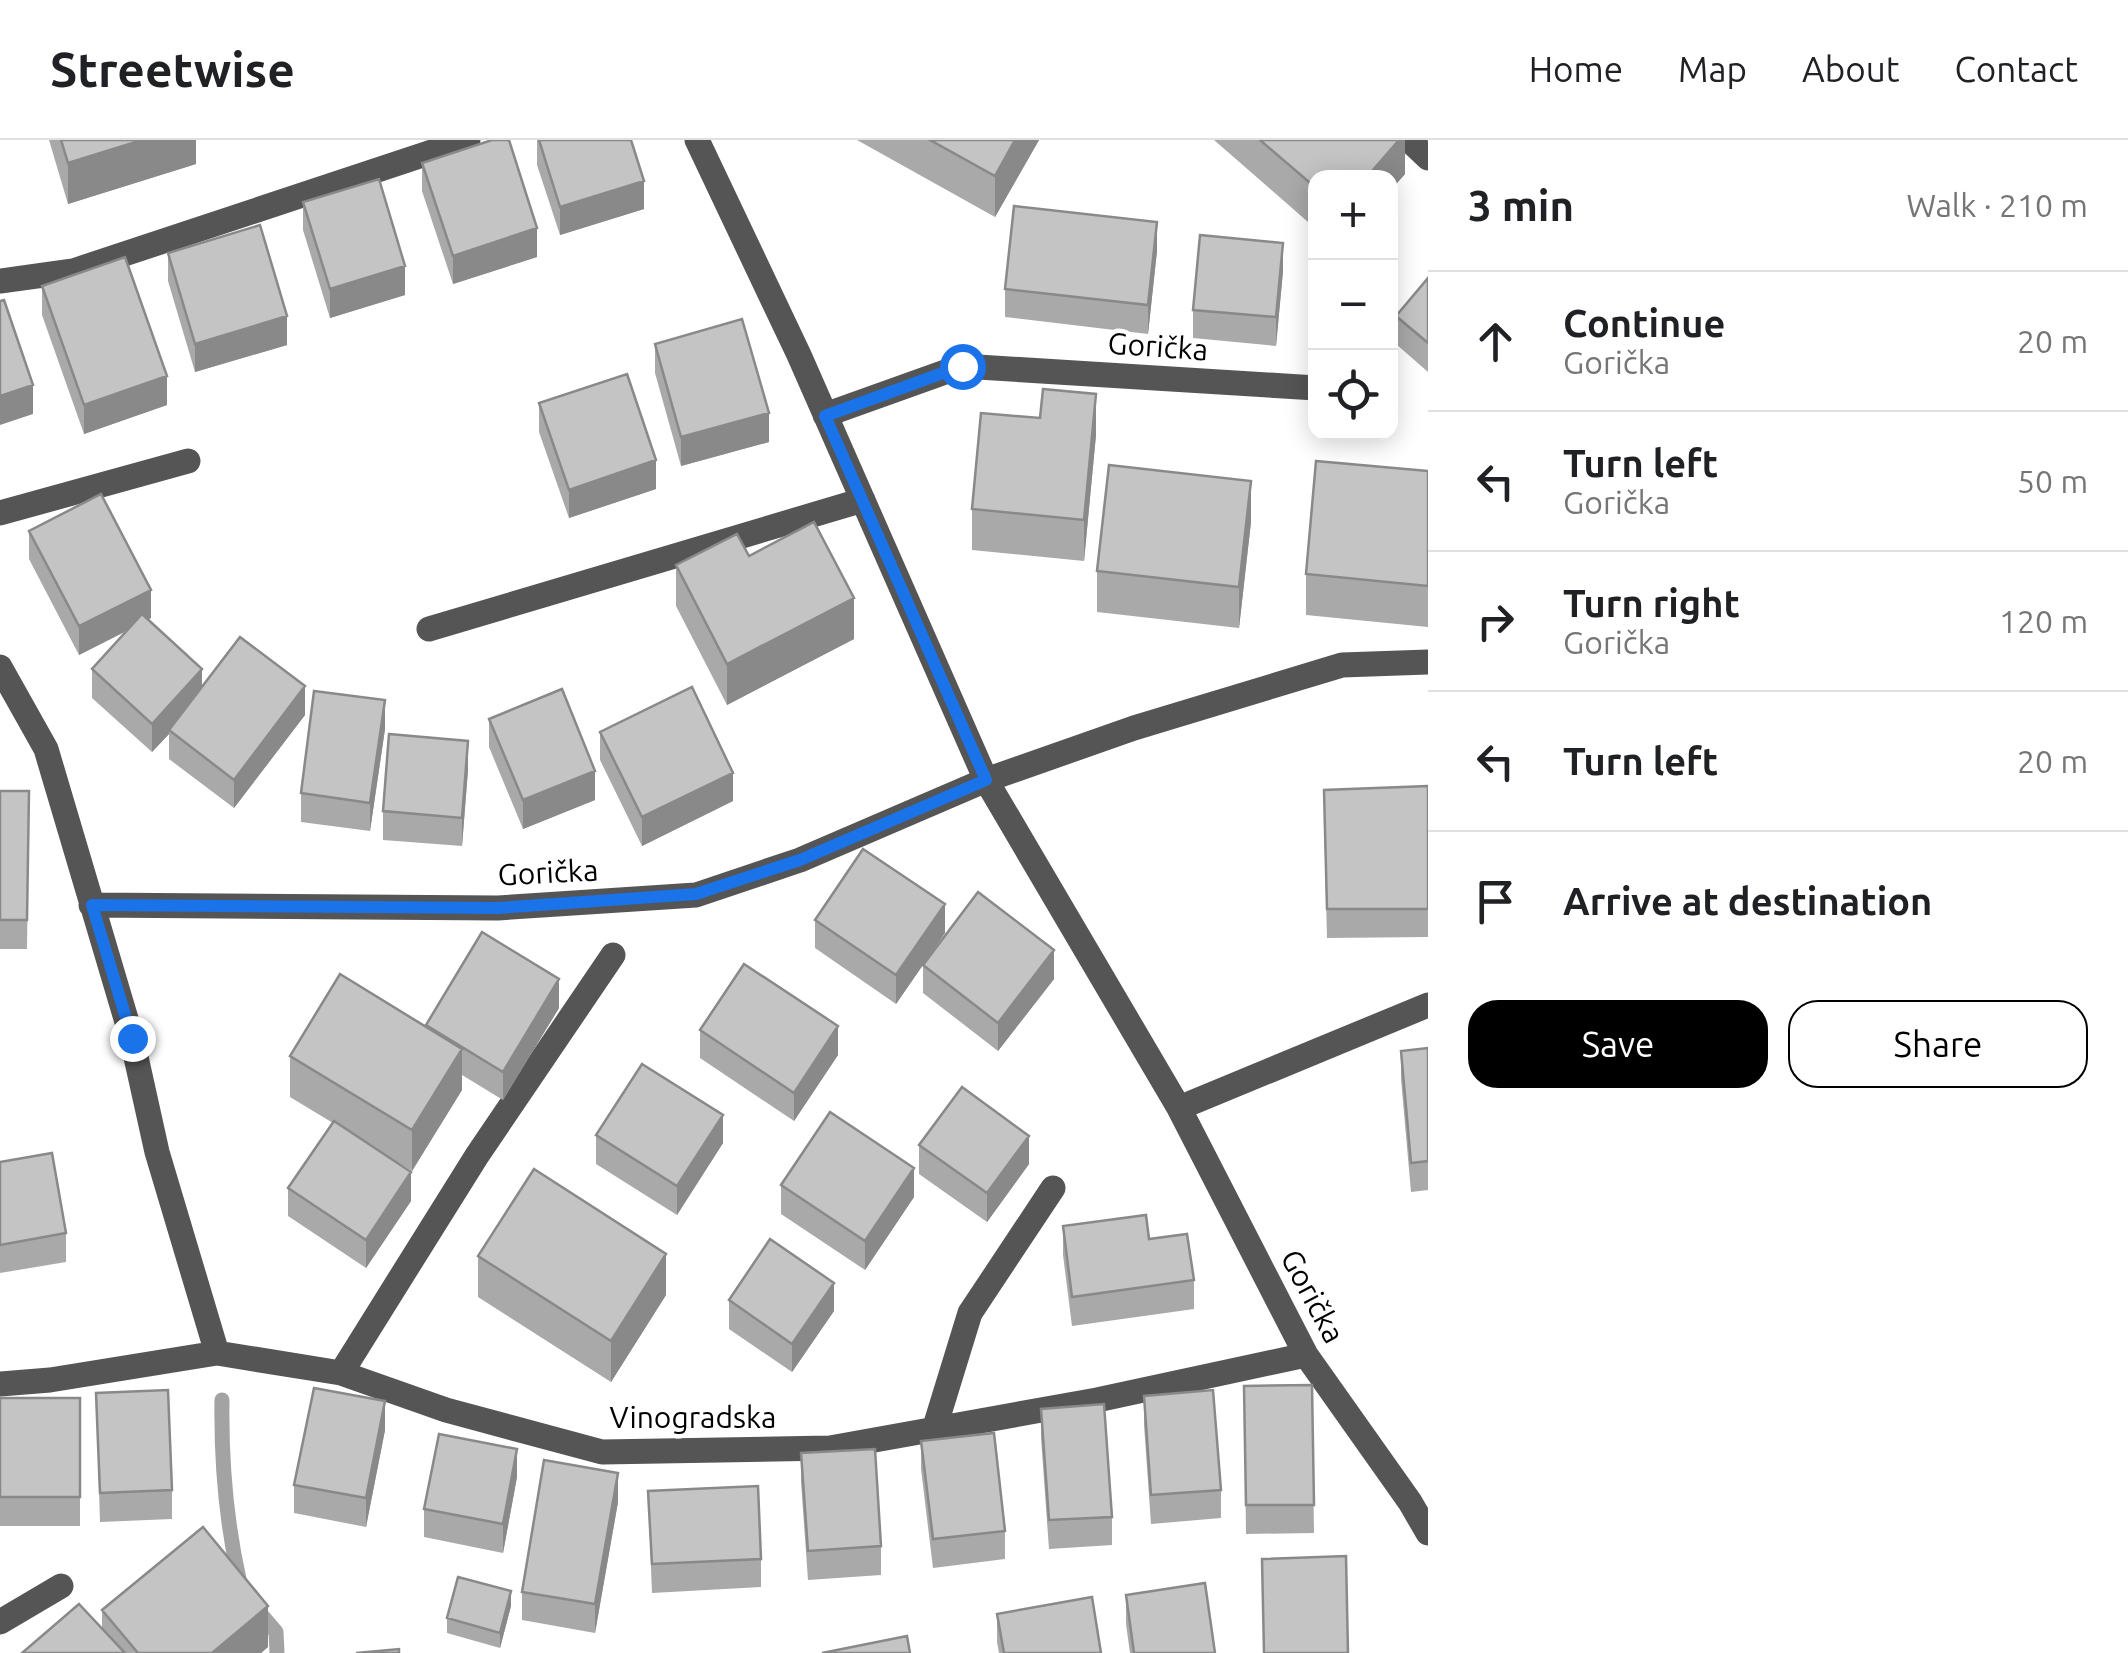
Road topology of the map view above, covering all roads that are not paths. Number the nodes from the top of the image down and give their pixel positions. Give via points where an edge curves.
1 (468, 140) edge
2 (697, 140) edge
3 (1409, 140) edge
4 (1428, 158) edge
5 (0, 281) edge
6 (1308, 388) edge
7 (825, 416) junction
8 (188, 462) dead end
9 (863, 500) junction
10 (0, 513) edge
11 (429, 629) dead end
12 (1428, 662) edge
13 (0, 667) edge
14 (986, 780) junction
15 (92, 905) junction
16 (613, 955) dead end
17 (1428, 1004) edge
18 (1179, 1108) junction
19 (1053, 1188) dead end
20 (218, 1353) junction
21 (1306, 1354) junction
22 (341, 1373) junction
23 (0, 1384) edge
24 (934, 1430) junction
25 (1419, 1497) edge
26 (1428, 1533) edge
27 (62, 1586) dead end
28 (0, 1622) edge

1 - 5 street via 73,271
2 - 7 street, Gorička
3 - 4 street
6 - 7 street, Gorička via 962,366
7 - 9 street, Gorička
8 - 10 street
9 - 11 street
9 - 14 street, Gorička
12 - 14 street, Gorička via 1342,665
13 - 15 street via 46,749
14 - 15 street, Gorička via 800,860 696,894 498,908
14 - 18 street, Gorička
15 - 20 street
16 - 22 street
17 - 18 street
18 - 21 street, Gorička
19 - 24 street via 970,1314
20 - 22 street, Vinogradska
20 - 23 street, Vinogradska
21 - 24 street, Vinogradska
21 - 25 street, Gorička
22 - 24 street, Vinogradska via 602,1452 830,1448
25 - 26 street, Gorička
27 - 28 street

